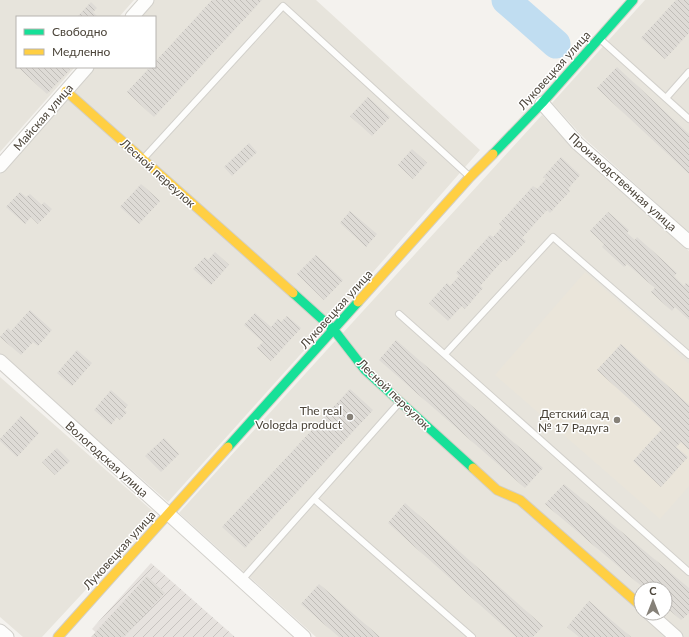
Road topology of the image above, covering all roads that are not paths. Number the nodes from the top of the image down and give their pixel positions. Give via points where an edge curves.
1 (147, 0) edge
2 (633, 0) edge
3 (133, 16) edge
4 (599, 38) junction
5 (86, 68) edge
6 (689, 72) edge
7 (66, 90) junction
8 (666, 98) junction
9 (542, 103) junction
10 (689, 119) edge
11 (143, 159) junction
12 (0, 166) edge
13 (470, 177) junction
14 (689, 242) edge
15 (399, 314) dead end
16 (334, 330) junction
17 (445, 354) junction
18 (689, 355) edge
19 (0, 361) edge
20 (400, 402) junction
21 (314, 499) junction
22 (168, 514) junction
23 (689, 572) edge
24 (242, 581) junction
25 (633, 599) edge
26 (658, 621) edge
27 (0, 631) edge
28 (7, 637) edge
29 (58, 637) edge
30 (304, 637) edge
31 (472, 637) edge
32 (676, 637) edge

1 - 3 street
2 - 4 street, Луковецкая улица
4 - 8 lane
4 - 9 street, Луковецкая улица
5 - 7 street, Майская улица
6 - 8 lane
7 - 11 street, Лесной переулок
7 - 12 street, Майская улица
8 - 10 lane
9 - 13 street, Луковецкая улица
9 - 14 street, Производственная улица via 577,143
11 - 13 lane via 282,6
11 - 16 street, Лесной переулок
13 - 16 street, Луковецкая улица
15 - 17 lane
16 - 20 street, Лесной переулок via 365,370
16 - 22 street, Луковецкая улица
17 - 18 lane via 553,237
17 - 23 lane
19 - 22 street, Вологодская улица
20 - 21 lane
20 - 25 street, Лесной переулок via 498,490 520,500
21 - 24 lane
21 - 31 lane
22 - 24 street, Вологодская улица
22 - 29 street, Луковецкая улица
24 - 30 street, Вологодская улица
26 - 32 street
27 - 28 street

